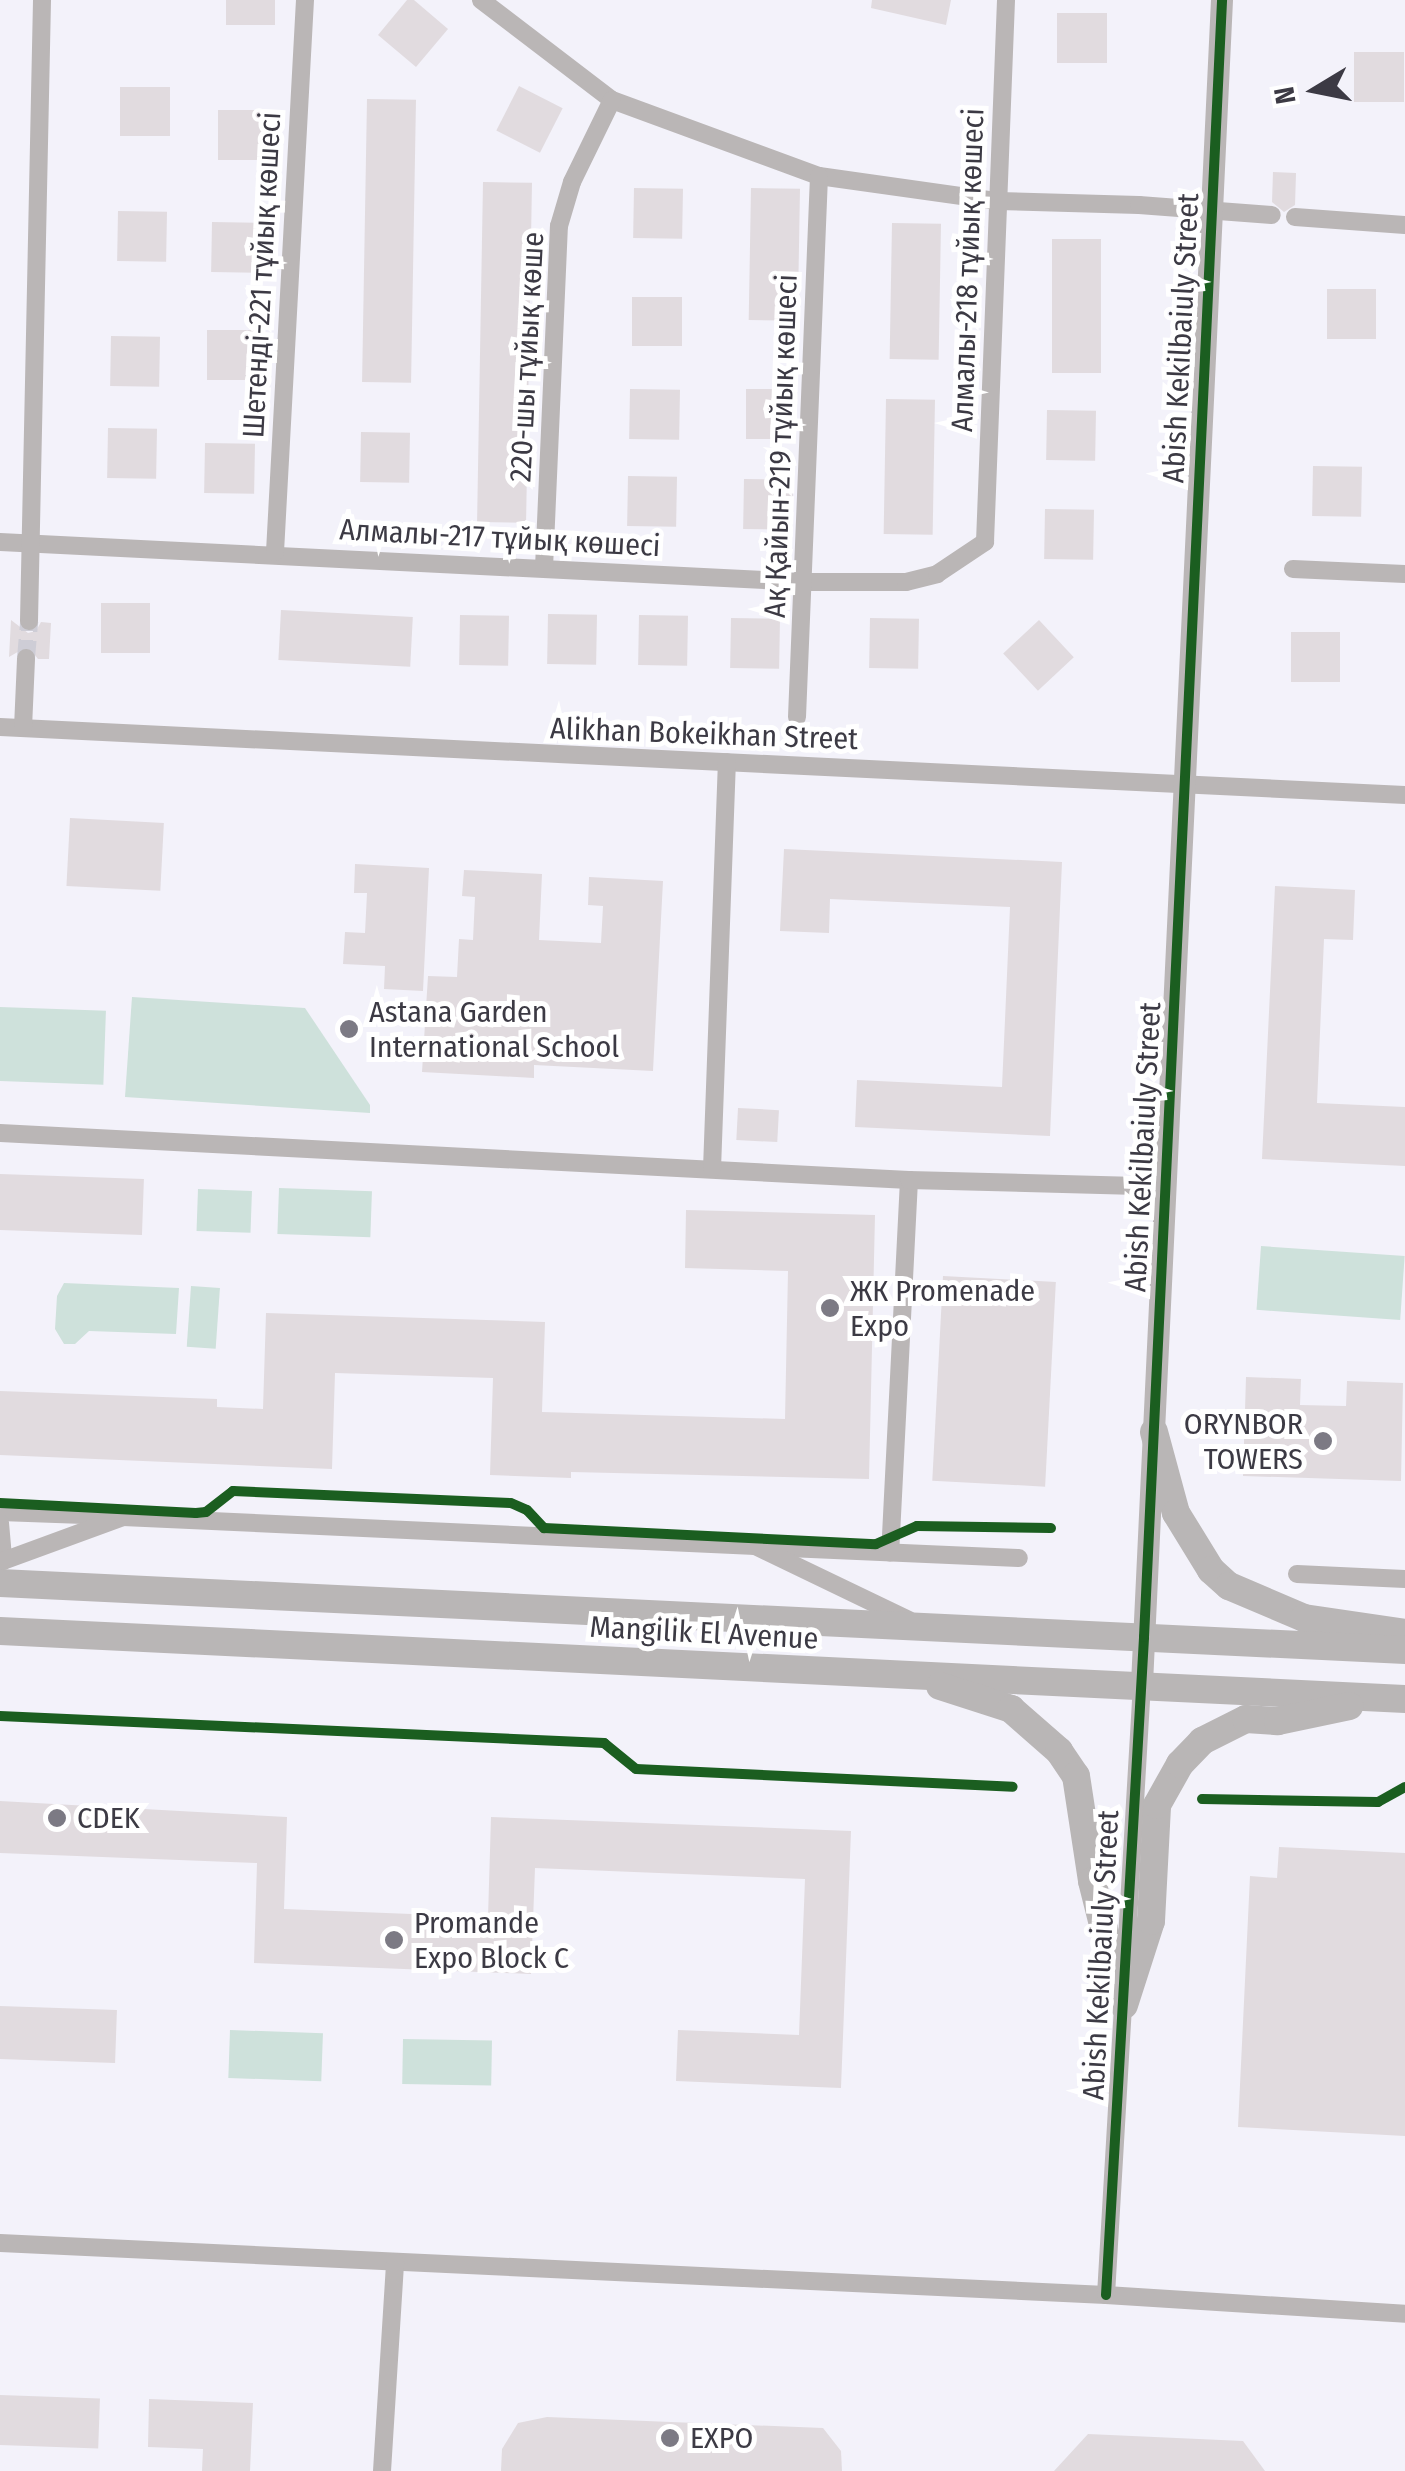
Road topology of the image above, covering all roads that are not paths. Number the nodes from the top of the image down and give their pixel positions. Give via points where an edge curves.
1 (42, 0) edge
2 (305, 0) edge
3 (481, 0) edge
4 (1006, 0) edge
5 (1222, 0) edge
6 (612, 100) junction
7 (819, 176) junction
8 (997, 201) junction
9 (1212, 212) junction
10 (1272, 215) dead end
11 (1295, 217) dead end
12 (1405, 226) edge
13 (0, 542) edge
14 (986, 542) joint
15 (31, 543) junction
16 (275, 552) junction
17 (544, 568) junction
18 (1293, 569) dead end
19 (1405, 574) edge
20 (803, 582) junction
21 (29, 621) tunnel mouth
22 (26, 658) tunnel mouth
23 (797, 717) dead end
24 (0, 728) edge
25 (23, 728) junction
26 (727, 762) junction
27 (1185, 783) junction
28 (1405, 794) edge
29 (0, 1133) edge
30 (712, 1169) junction
31 (909, 1180) junction
32 (1138, 1186) dead end
33 (1154, 1432) junction
34 (0, 1512) edge
35 (122, 1517) junction
36 (0, 1523) edge
37 (754, 1546) junction
38 (890, 1552) junction
39 (1019, 1558) dead end
40 (1, 1569) edge
41 (1296, 1574) dead end
42 (1405, 1579) edge
43 (923, 1627) junction
44 (0, 1631) edge
45 (1405, 1633) edge
46 (1144, 1637) junction
47 (1405, 1650) edge
48 (904, 1675) junction
49 (1142, 1684) junction
50 (1372, 1698) junction
51 (1405, 1700) edge
52 (1124, 2006) junction
53 (0, 2243) edge
54 (395, 2262) junction
55 (1106, 2296) junction
56 (1405, 2314) edge
57 (382, 2471) edge

1 - 15 street
2 - 16 street, Шетенді-221 тұйық көшесі
3 - 6 street
4 - 8 street, Алмалы-218 тұйық көшесі
5 - 9 street, Abish Kekilbaiuly Street
6 - 7 street
6 - 17 street, 220-шы тұйық көше via 572,182 559,226
7 - 8 street
7 - 20 street, Ақ Қайын-219 тұйық көшесі
8 - 9 street
8 - 14 street, Алмалы-218 тұйық көшесі
9 - 10 street
9 - 27 street, Abish Kekilbaiuly Street
11 - 12 street
13 - 15 street, Алмалы-217 тұйық көшесі
14 - 20 street, Алмалы-217 тұйық көшесі via 936,574 906,582
15 - 16 street, Алмалы-217 тұйық көшесі
15 - 21 street
16 - 17 street, Алмалы-217 тұйық көшесі
17 - 20 street, Алмалы-217 тұйық көшесі
18 - 19 street
20 - 23 street, Ақ Қайын-219 тұйық көшесі
22 - 25 street
24 - 25 street, Alikhan Bokeikhan Street
25 - 26 street, Alikhan Bokeikhan Street
26 - 27 street, Alikhan Bokeikhan Street
26 - 30 street
27 - 28 street, Alikhan Bokeikhan Street
27 - 33 street, Abish Kekilbaiuly Street
29 - 30 street
30 - 31 street
31 - 32 street
31 - 38 street
33 - 45 main road via 1176,1513 1211,1570 1229,1586 1304,1618
33 - 46 street, Abish Kekilbaiuly Street
34 - 35 street
35 - 37 street
35 - 40 street
36 - 40 street
37 - 38 street
37 - 43 street
38 - 39 street
40 - 43 main road, Mangilik El Avenue
41 - 42 street
43 - 46 main road, Mangilik El Avenue
44 - 48 main road, Mangilik El Avenue
46 - 47 main road, Mangilik El Avenue
46 - 49 street, Abish Kekilbaiuly Street
48 - 49 main road, Mangilik El Avenue
48 - 52 main road via 1011,1709 1068,1763 1084,1801 1092,1881
49 - 50 main road, Mangilik El Avenue
49 - 52 street, Abish Kekilbaiuly Street
50 - 51 main road, Mangilik El Avenue
50 - 52 main road via 1335,1712 1246,1719 1222,1728 1184,1759 1157,1805 1151,1920
52 - 55 street, Abish Kekilbaiuly Street
53 - 54 street
54 - 55 street
54 - 57 street
55 - 56 street

